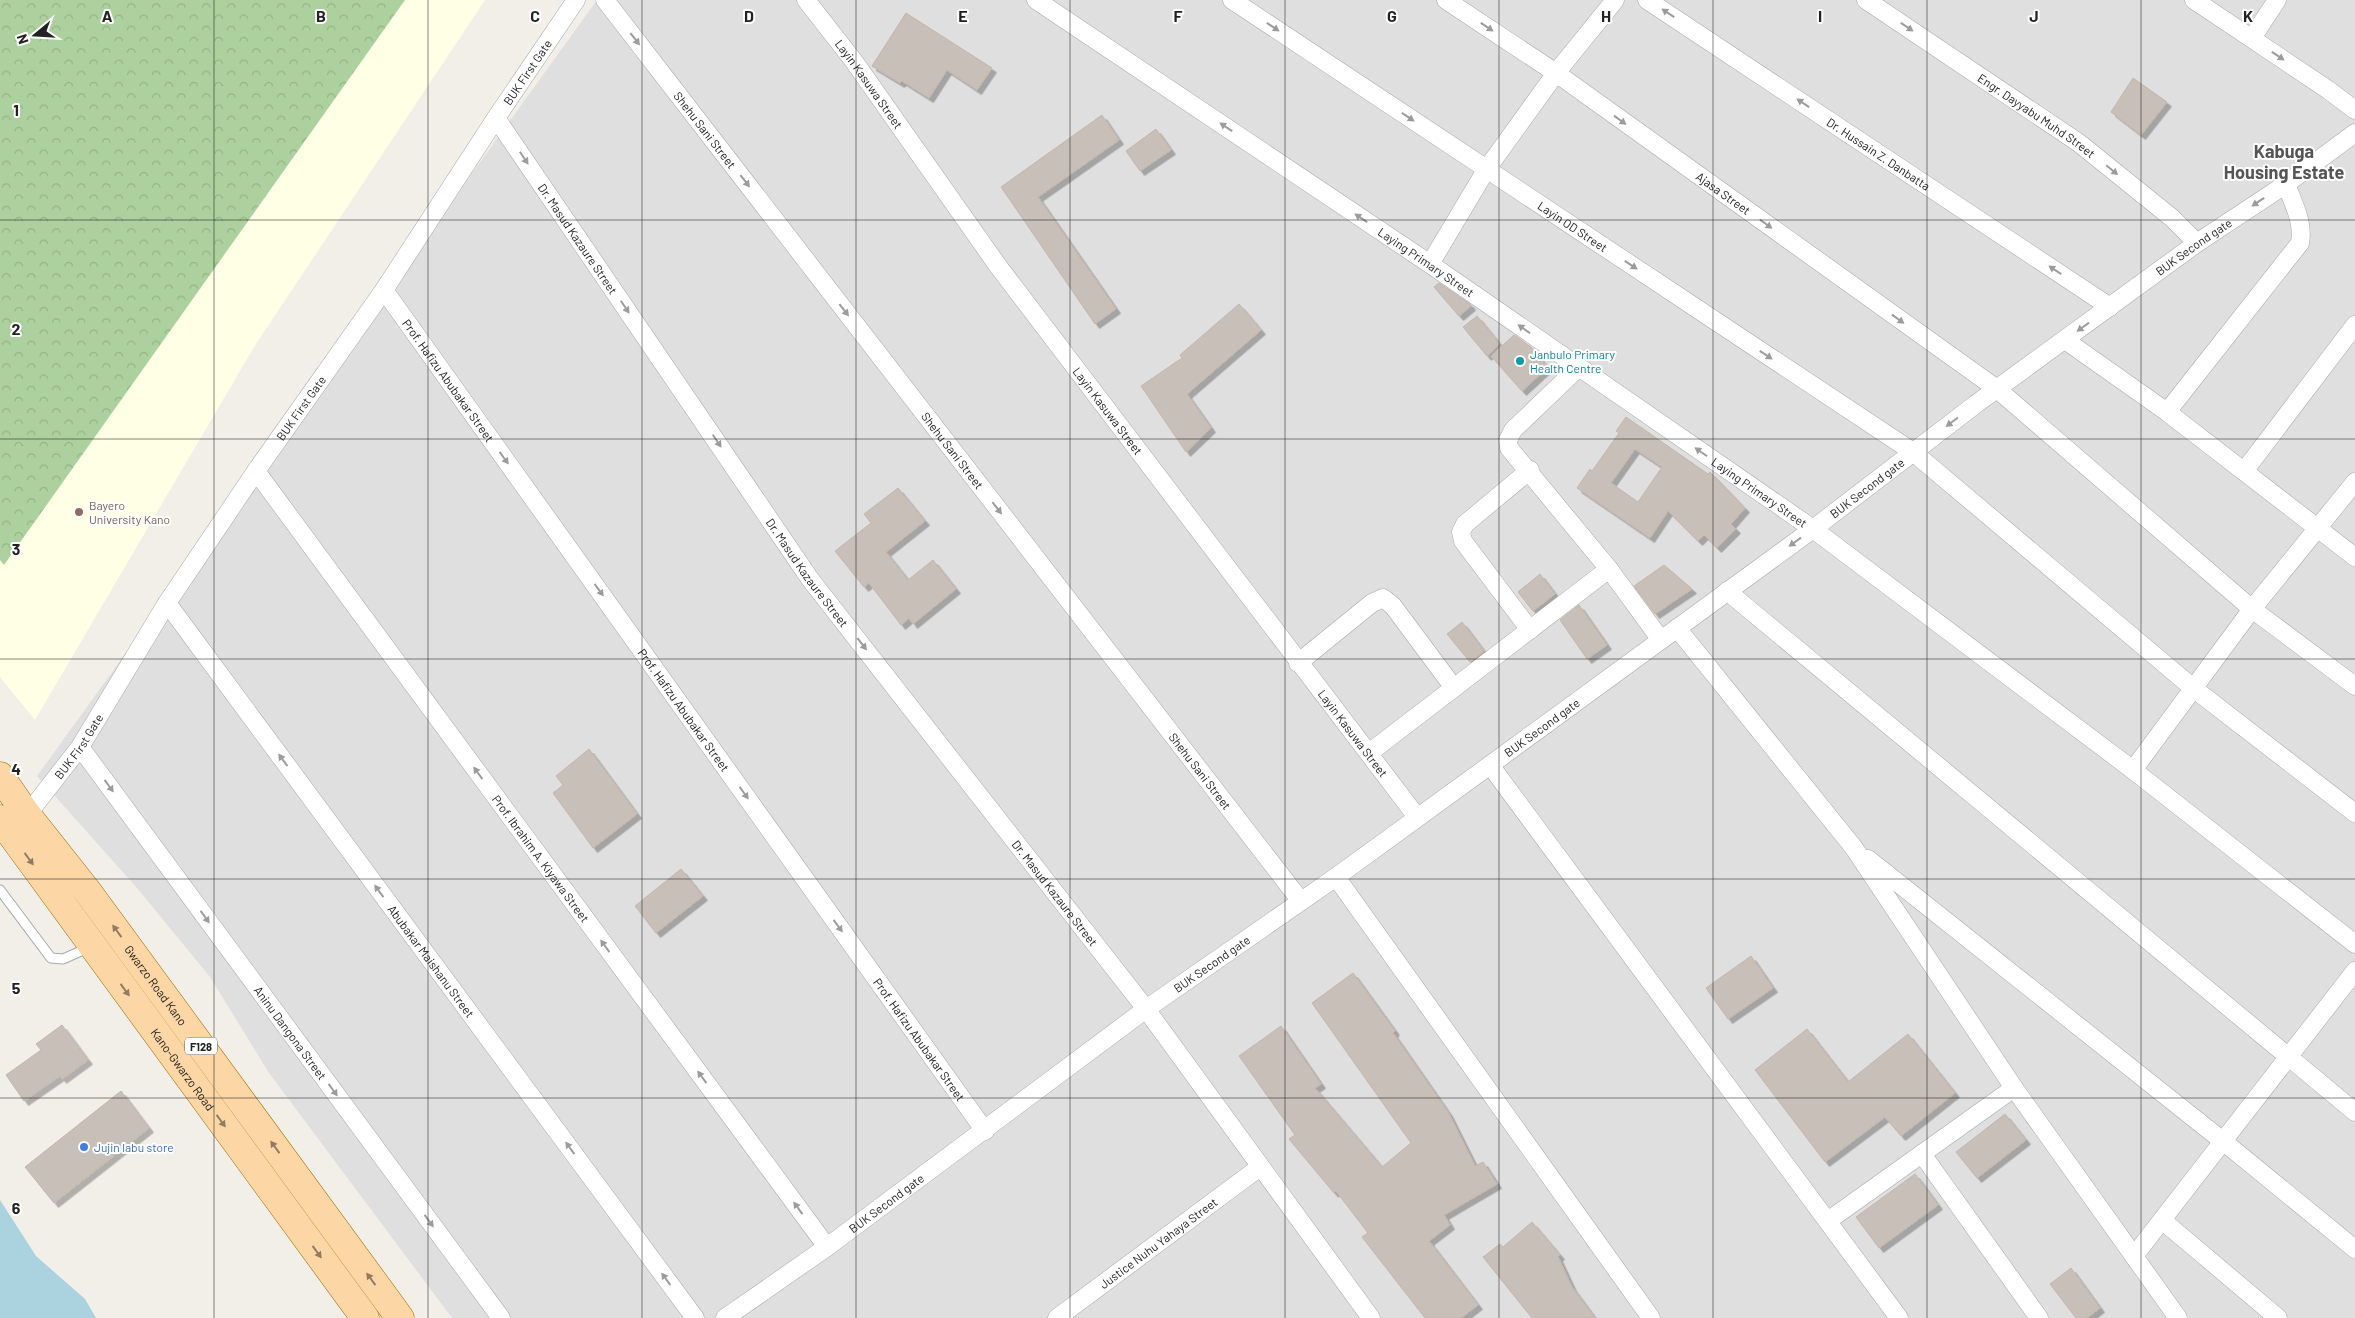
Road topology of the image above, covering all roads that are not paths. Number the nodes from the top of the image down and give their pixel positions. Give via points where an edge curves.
1 (576, 0) edge
2 (605, 0) edge
3 (806, 0) edge
4 (1036, 0) edge
5 (1232, 0) edge
6 (1446, 0) edge
7 (1615, 0) edge
8 (1647, 0) edge
9 (1866, 0) edge
10 (2194, 0) edge
11 (2277, 0) edge
12 (2252, 38) junction
13 (1556, 73) junction
14 (2355, 110) edge
15 (496, 118) junction
16 (2355, 133) edge
17 (1486, 170) junction
18 (2286, 184) junction
19 (2197, 243) junction
20 (1430, 264) junction
21 (384, 290) junction
22 (2110, 307) junction
23 (2355, 325) edge
24 (2065, 340) junction
25 (1579, 367) junction
26 (1997, 390) junction
27 (2167, 412) junction
28 (1913, 452) junction
29 (1530, 470) junction
30 (2245, 470) junction
31 (256, 471) junction
32 (2355, 482) edge
33 (2319, 527) junction
34 (1813, 529) junction
35 (2355, 557) edge
36 (1609, 569) junction
37 (1727, 591) junction
38 (167, 603) junction
39 (2252, 609) junction
40 (1677, 628) junction
41 (1530, 630) junction
42 (1661, 640) junction
43 (1298, 663) junction
44 (2355, 686) edge
45 (1454, 688) junction
46 (2192, 688) junction
47 (80, 746) junction
48 (1369, 753) junction
49 (1490, 765) junction
50 (2133, 770) junction
51 (0, 776) edge
52 (2355, 813) edge
53 (27, 814) junction
54 (1417, 818) junction
55 (0, 820) edge
56 (1854, 848) junction
57 (1336, 877) junction
58 (0, 890) edge
59 (1300, 900) junction
60 (2355, 944) edge
61 (92, 946) junction
62 (2354, 974) edge
63 (1146, 1009) junction
64 (2289, 1056) junction
65 (2014, 1088) junction
66 (2355, 1112) edge
67 (985, 1131) junction
68 (2224, 1142) junction
69 (1922, 1154) junction
70 (1260, 1167) junction
71 (1829, 1220) junction
72 (2163, 1221) junction
73 (827, 1247) junction
74 (2355, 1250) edge
75 (2134, 1256) junction
76 (365, 1318) edge
77 (400, 1318) edge
78 (501, 1318) edge
79 (695, 1318) edge
80 (725, 1318) edge
81 (1057, 1318) edge
82 (1371, 1318) edge
83 (1651, 1318) edge
84 (1899, 1318) edge
85 (2039, 1318) edge
86 (2178, 1318) edge
87 (2278, 1318) edge

1 - 15 street, BUK First Gate
2 -> 59 street, Shehu Sani Street
3 - 43 street, Layin Kasuwa Street via 853,60 998,266
20 -> 4 street, Laying Primary Street
5 -> 17 street, Layin OD Street
6 -> 13 street, Ajasa Street
7 - 13 street
22 -> 8 street, Dr. Hussain Z. Danbatta
9 -> 19 street, Engr. Dayyabu Muhd Street via 2079,144 2172,218
10 - 12 street
11 - 12 street
12 -> 14 street
13 - 17 street
13 -> 26 street, Ajasa Street
15 - 21 street, BUK First Gate
15 -> 63 street, Dr. Masud Kazaure Street via 810,579
16 - 18 street, BUK Second gate
17 - 20 street
17 -> 28 street, Layin OD Street
18 -> 19 street, BUK Second gate
18 - 27 street via 2299,220 2300,243
19 - 22 street, BUK Second gate
25 -> 20 street, Laying Primary Street
21 - 31 street, BUK First Gate
21 -> 67 street, Prof. Hafizu Abubakar Street
22 -> 24 street, BUK Second gate
23 - 30 street
24 - 26 street, BUK Second gate
24 - 27 street
25 - 29 street via 1513,430 1508,440 1509,448
34 -> 25 street, Laying Primary Street
26 -> 28 street, BUK Second gate
26 - 39 street, Ajasa Street
27 - 30 street
28 - 34 street, BUK Second gate
28 - 46 street, Layin OD Street
29 - 36 street
29 - 41 street via 1465,524 1461,532 1463,541
30 - 33 street
31 - 38 street, BUK First Gate
73 -> 31 street, Prof. Ibrahim A. Kiyawa Street
32 - 33 street
33 - 35 street
33 - 39 street
34 -> 37 street, BUK Second gate
34 - 50 street, Laying Primary Street
36 - 41 street
36 - 42 street
37 - 40 street, BUK Second gate
37 - 64 street
38 - 47 street, BUK First Gate
79 -> 38 street, Abubakar Maishanu Street
39 - 44 street, Ajasa Street
39 - 46 street
40 - 42 street, BUK Second gate
40 - 56 street
41 - 45 street
42 - 49 street, BUK Second gate
43 - 45 street via 1372,603 1383,598
43 - 48 street, Layin Kasuwa Street
45 - 48 street
46 - 50 street
46 - 52 street, Layin OD Street
47 - 53 street, BUK First Gate
47 -> 78 street, Aninu Dangona Street
48 - 54 street, Layin Kasuwa Street
49 - 54 street, BUK Second gate
49 - 71 street
50 - 60 street, Laying Primary Street
51 - 53 main road, Gwarzo Road Kano / F128
77 -> 53 main road, Gwarzo Road Kano / F128 via 88,892
54 - 57 street, BUK Second gate
55 -> 61 main road, Kano-Gwarzo Road / F128
56 - 65 street
56 - 68 street
57 - 59 street, BUK Second gate
57 - 83 street
58 - 61 lane via 51,958 63,959
59 - 63 street, BUK Second gate
61 -> 76 main road, Kano-Gwarzo Road / F128
62 - 64 street
63 - 67 street, BUK Second gate
63 - 70 street, Dr. Masud Kazaure Street
64 - 66 street
64 - 68 street
65 - 69 street
65 - 75 street
67 - 73 street, BUK Second gate
68 - 72 street
68 - 74 street
69 - 71 street
69 - 85 street
70 - 81 street, Justice Nuhu Yahaya Street
70 - 82 street, Dr. Masud Kazaure Street
71 - 84 street
72 - 75 street
72 - 87 street
73 - 80 street, BUK Second gate
75 - 86 street

